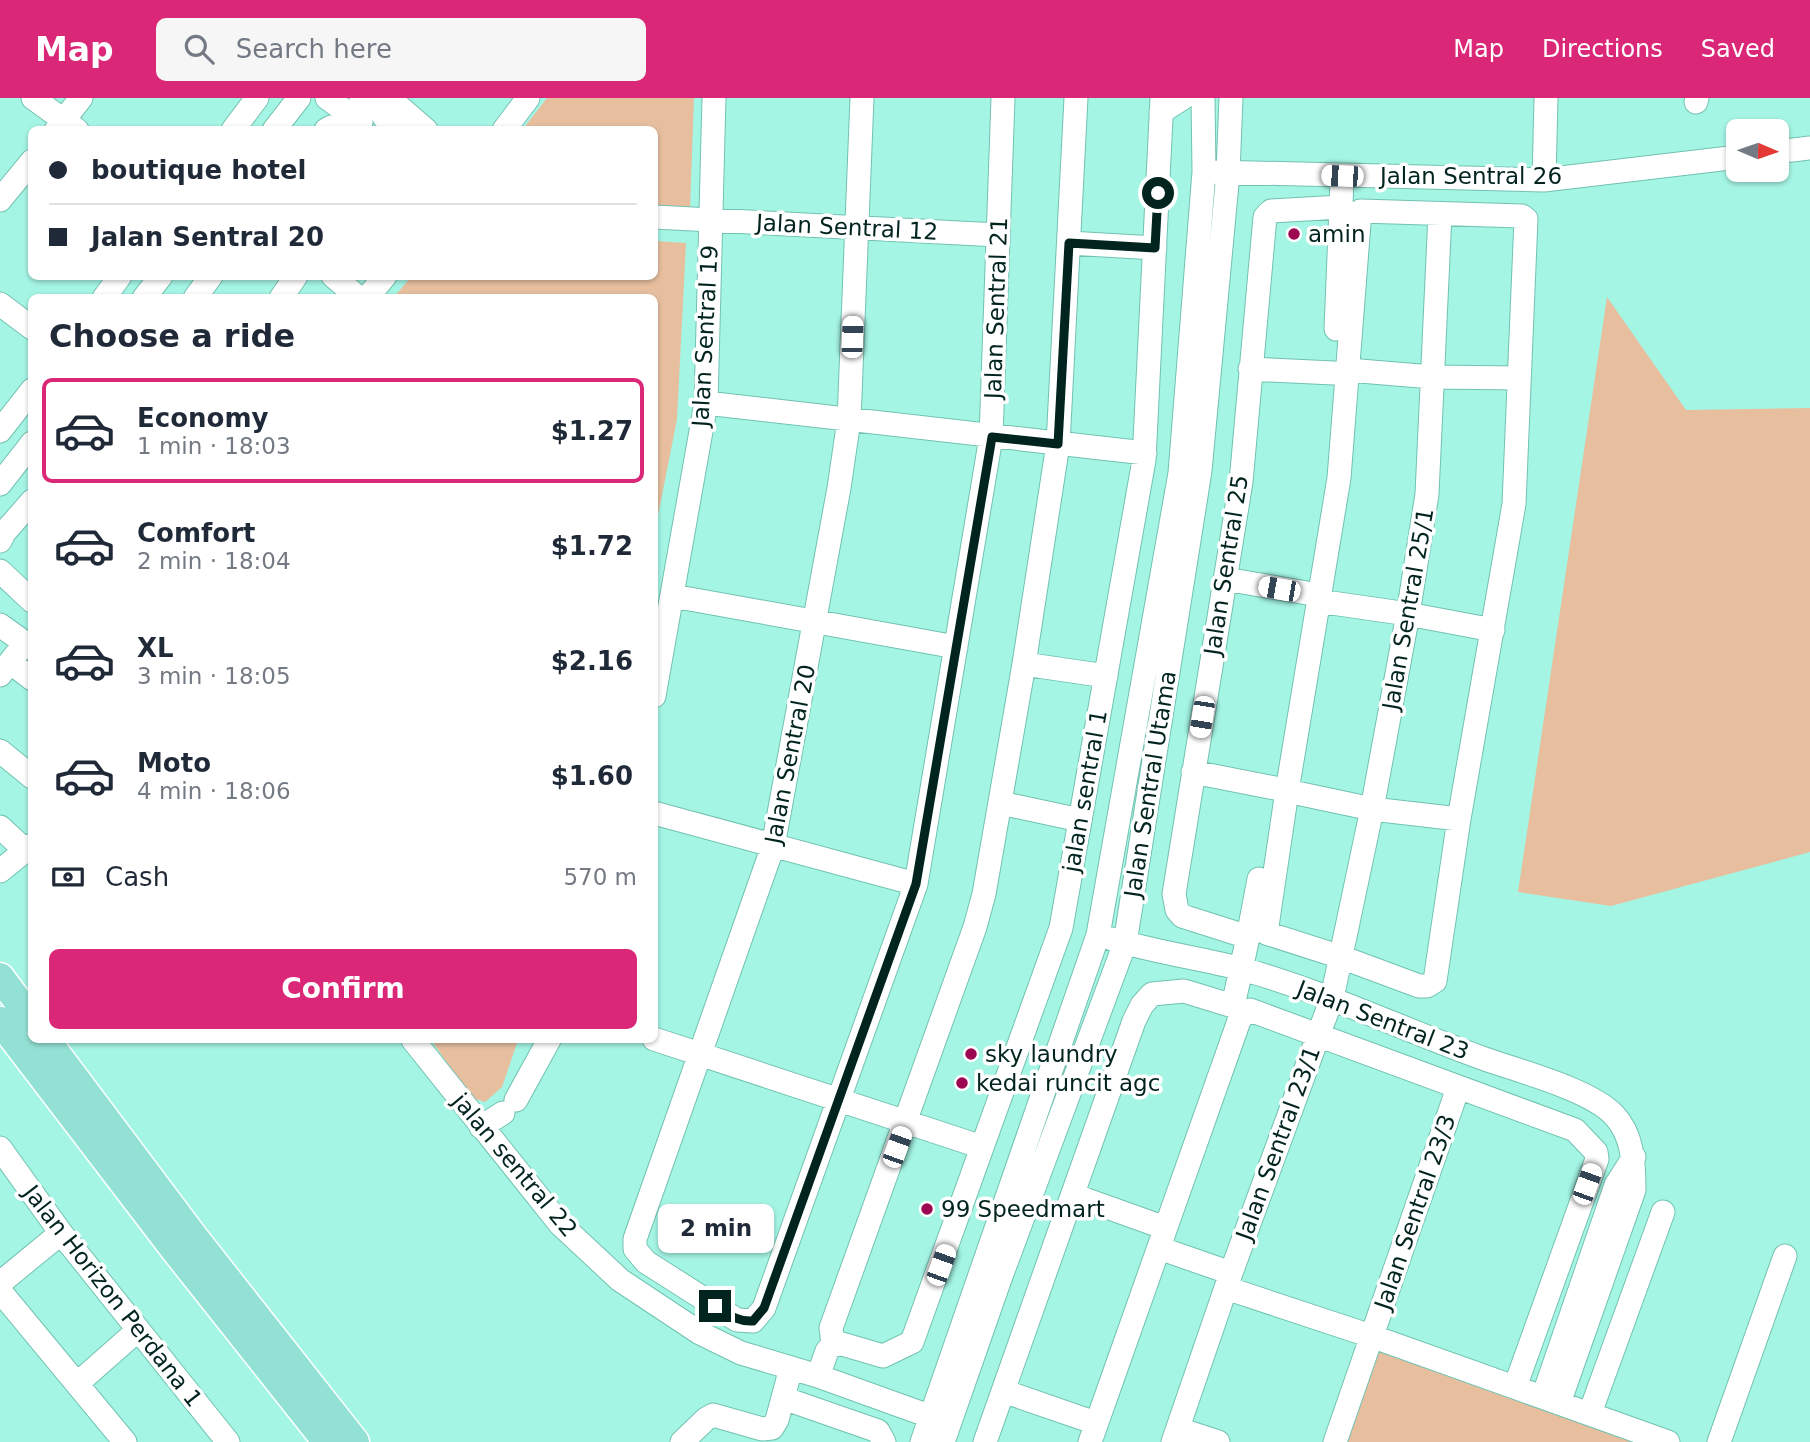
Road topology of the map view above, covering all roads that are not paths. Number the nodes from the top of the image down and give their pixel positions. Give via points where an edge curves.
1 (33, 98) edge
2 (81, 98) edge
3 (257, 98) edge
4 (299, 98) edge
5 (327, 98) edge
6 (528, 98) edge
7 (714, 98) edge
8 (862, 98) edge
9 (1003, 98) edge
10 (1076, 98) edge
11 (1183, 98) edge
12 (1203, 98) edge
13 (1231, 98) edge
14 (1546, 98) edge
15 (1162, 105) edge
16 (363, 118) edge
17 (66, 126) edge
18 (236, 126) edge
19 (277, 126) edge
20 (405, 126) edge
21 (507, 126) edge
22 (1810, 148) edge
23 (1789, 150) edge
24 (1726, 158) edge
25 (28, 165) edge
26 (1204, 172) junction
27 (1228, 173) junction
28 (1342, 176) junction
29 (1544, 180) junction
30 (0, 200) edge
31 (1341, 206) junction
32 (1440, 214) junction
33 (658, 217) edge
34 (710, 221) junction
35 (856, 227) junction
36 (998, 235) junction
37 (1069, 243) junction
38 (1155, 248) junction
39 (338, 280) edge
40 (382, 280) edge
41 (354, 294) edge
42 (371, 294) edge
43 (0, 304) edge
44 (28, 325) edge
45 (1250, 369) junction
46 (1341, 371) junction
47 (1432, 377) junction
48 (1519, 378) junction
49 (28, 395) edge
50 (706, 403) junction
51 (849, 420) junction
52 (0, 431) edge
53 (992, 437) junction
54 (1058, 444) junction
55 (28, 448) edge
56 (1144, 453) junction
57 (0, 484) edge
58 (28, 506) edge
59 (0, 541) edge
60 (0, 571) edge
61 (1225, 579) junction
62 (673, 596) junction
63 (28, 597) edge
64 (1312, 597) junction
65 (1409, 614) junction
66 (815, 622) junction
67 (0, 625) edge
68 (1493, 630) junction
69 (28, 646) edge
70 (957, 647) junction
71 (1024, 664) junction
72 (5, 669) edge
73 (658, 675) edge
74 (1106, 676) junction
75 (28, 678) edge
76 (0, 751) edge
77 (1193, 772) junction
78 (28, 774) edge
79 (1281, 790) junction
80 (1001, 803) junction
81 (1372, 809) junction
82 (658, 814) edge
83 (1459, 818) junction
84 (1080, 820) junction
85 (0, 827) edge
86 (774, 846) junction
87 (28, 847) edge
88 (28, 849) edge
89 (0, 872) edge
90 (916, 884) junction
91 (1098, 934) junction
92 (1248, 937) junction
93 (1125, 943) junction
94 (1341, 957) junction
95 (1242, 969) junction
96 (0, 977) edge
97 (1332, 998) junction
98 (1233, 1006) junction
99 (28, 1015) edge
100 (0, 1021) edge
101 (1318, 1035) junction
102 (658, 1040) edge
103 (48, 1043) edge
104 (416, 1043) edge
105 (547, 1043) edge
106 (701, 1055) junction
107 (1458, 1088) junction
108 (838, 1101) junction
109 (906, 1121) junction
110 (481, 1127) junction
111 (0, 1149) edge
112 (979, 1157) junction
113 (1073, 1195) junction
114 (1001, 1210) junction
115 (1663, 1212) dead end
116 (61, 1233) junction
117 (1158, 1236) junction
118 (1784, 1256) dead end
119 (1228, 1281) junction
120 (0, 1283) edge
121 (0, 1291) edge
122 (753, 1321) joint
123 (138, 1330) junction
124 (1371, 1336) junction
125 (833, 1345) junction
126 (791, 1367) junction
127 (818, 1376) junction
128 (78, 1383) junction
129 (1515, 1387) junction
130 (1003, 1391) junction
131 (783, 1398) junction
132 (1551, 1400) junction
133 (1590, 1413) junction
134 (941, 1427) edge
135 (1089, 1431) edge
136 (1175, 1435) edge
137 (125, 1442) edge
138 (228, 1442) edge
139 (327, 1442) edge
140 (355, 1442) edge
141 (682, 1442) edge
142 (884, 1442) edge
143 (922, 1442) edge
144 (985, 1442) edge
145 (1079, 1442) edge
146 (1218, 1442) edge
147 (1335, 1442) edge
148 (1668, 1442) edge
149 (1719, 1442) edge

1 - 17 street
2 - 17 street
3 - 18 street
4 - 19 street
5 - 16 street
6 - 21 street
7 - 34 street, Jalan Sentral 19
8 - 35 street, Jalan Sentral 20
9 - 36 street, Jalan Sentral 21
10 - 37 street
11 - 15 street
12 - 26 street, Jalan Sentral Utama
13 - 27 street, Jalan Sentral Utama
14 - 29 street
15 - 38 street, jalan sentral 1
16 - 20 street
22 - 23 street
24 - 29 street, Jalan Sentral 26
25 - 30 street
26 - 27 street, Jalan Sentral 26
26 - 91 street, Jalan Sentral Utama via 1180,472
27 - 28 street, Jalan Sentral 26
27 - 93 street, Jalan Sentral Utama via 1200,471
28 - 29 street, Jalan Sentral 26
28 - 31 street
31 - 45 street, Jalan Sentral 25 via 1267,213
31 - 46 street
32 - 46 street via 1360,211
32 - 47 street, Jalan Sentral 25/1
32 - 48 street via 1526,219
33 - 34 street, Jalan Sentral 12
34 - 35 street, Jalan Sentral 12
34 - 50 street, Jalan Sentral 19
35 - 36 street, Jalan Sentral 12
35 - 51 street, Jalan Sentral 20
36 - 53 street, Jalan Sentral 21
37 - 38 street
37 - 54 street
38 - 56 street, jalan sentral 1
39 - 41 street
40 - 42 street
43 - 44 street
45 - 46 street
45 - 61 street, Jalan Sentral 25 via 1241,482
46 - 47 street
46 - 64 street
47 - 48 street
47 - 65 street, Jalan Sentral 25/1 via 1429,482
48 - 68 street via 1514,504
49 - 52 street
50 - 51 street
50 - 62 street, Jalan Sentral 19
51 - 53 street
51 - 66 street, Jalan Sentral 20
53 - 54 street
53 - 70 street, Jalan Sentral 21
54 - 56 street
54 - 71 street
55 - 57 street
56 - 74 street, jalan sentral 1
58 - 59 street
60 - 63 street
61 - 64 street
61 - 77 street, Jalan Sentral 25
62 - 66 street
62 - 73 street, Jalan Sentral 19
64 - 65 street
64 - 79 street
65 - 68 street
65 - 81 street, Jalan Sentral 25/1
66 - 70 street
66 - 86 street, Jalan Sentral 20
67 - 69 street
68 - 83 street
69 - 72 street
70 - 90 street, Jalan Sentral 21
71 - 74 street
71 - 80 street
72 - 75 street
74 - 84 street, jalan sentral 1
76 - 78 street
77 - 79 street
77 - 92 street, Jalan Sentral 25 via 1174,902 1182,916
79 - 81 street
79 - 92 street
79 - 94 street via 1266,933
80 - 84 street
80 - 109 street via 980,910
81 - 83 street
81 - 94 street, Jalan Sentral 25/1
82 - 86 street
83 - 94 street via 1435,981 1419,986
84 - 112 street, jalan sentral 1 via 1061,929
85 - 87 street
86 - 90 street
86 - 106 street, Jalan Sentral 20
88 - 89 street
90 - 108 street, Jalan Sentral 21
91 - 93 street, Jalan Sentral 23
91 - 114 street, Jalan Sentral Utama
92 - 95 street
93 - 95 street, Jalan Sentral 23
93 - 134 street, Jalan Sentral Utama
94 - 97 street, Jalan Sentral 25/1
95 - 97 street, Jalan Sentral 23
95 - 98 street
96 - 99 main road
97 - 101 street, Jalan Sentral 23/1
97 - 132 street, Jalan Sentral 23 via 1593,1098 1623,1127 1634,1157 1616,1185
98 - 113 street via 1184,991 1152,994 1142,1005
98 - 117 street
100 - 139 main road
101 - 107 street
101 - 117 street via 1255,1011 1242,1014
101 - 119 street, Jalan Sentral 23/1
102 - 106 street
103 - 140 main road via 192,1236
104 - 110 street, jalan sentral 22
105 - 110 street via 509,1107
106 - 108 street
106 - 122 street, Jalan Sentral 20 via 635,1249 646,1262 737,1320
107 - 124 street, Jalan Sentral 23/3
107 - 129 street via 1576,1130 1596,1152
108 - 109 street
108 - 122 street, Jalan Sentral 21 via 764,1308
109 - 112 street
109 - 125 street via 831,1328
110 - 126 street, jalan sentral 22 via 560,1224 620,1280 700,1333 741,1353
111 - 116 street, Jalan Horizon Perdana 1
112 - 114 street
112 - 125 street, jalan sentral 1 via 912,1342 883,1356
113 - 117 street
113 - 130 street
114 - 134 street, Jalan Sentral Utama
115 - 133 street
116 - 120 street
116 - 123 street, Jalan Horizon Perdana 1
117 - 119 street
117 - 135 street
118 - 149 street
119 - 124 street
119 - 136 street, Jalan Sentral 23/1
121 - 128 street
123 - 128 street
123 - 138 street, Jalan Horizon Perdana 1
124 - 129 street
124 - 147 street, Jalan Sentral 23/3
125 - 127 street
126 - 127 street, jalan sentral 22
126 - 131 street
127 - 134 street, jalan sentral 22
128 - 137 street
129 - 132 street
130 - 135 street
130 - 144 street
131 - 141 street via 772,1428 713,1415
131 - 142 street via 869,1427 878,1431
132 - 133 street
133 - 148 street
134 - 143 street, Jalan Sentral Utama
135 - 145 street
136 - 146 street

